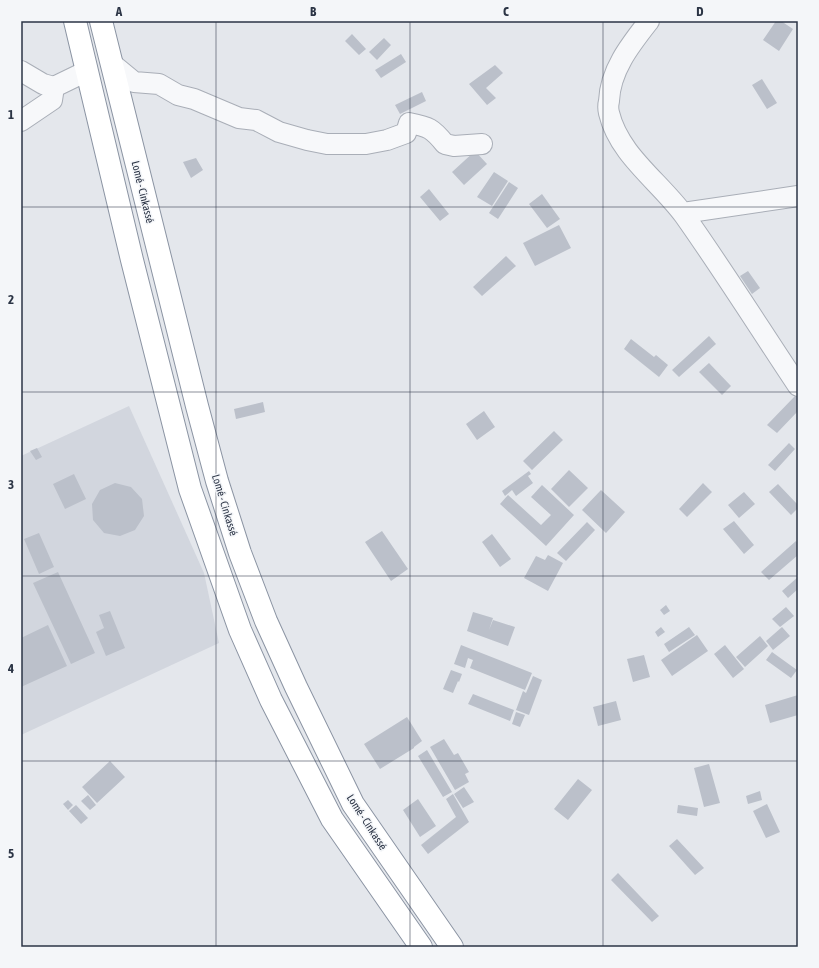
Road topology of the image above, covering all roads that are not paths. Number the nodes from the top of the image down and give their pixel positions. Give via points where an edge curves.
1 (75, 21) edge
2 (101, 21) edge
3 (649, 21) edge
4 (112, 63) junction
5 (21, 71) edge
6 (87, 71) junction
7 (54, 87) junction
8 (21, 121) edge
9 (482, 144) dead end
10 (798, 196) edge
11 (683, 213) junction
12 (798, 386) edge
13 (354, 804) junction
14 (332, 819) junction
15 (421, 947) edge
16 (452, 947) edge

1 - 6 highway
2 - 4 highway, Lomé - Cinkassé
3 - 11 street via 630,46 616,71 609,93 608,112 616,132 630,154
4 - 9 street via 134,82 159,84 178,95 239,118 256,120 279,132 307,140 327,144 366,144 406,133 409,123 428,127 445,144
4 - 13 highway, Lomé - Cinkassé via 197,406 240,553 266,621
5 - 7 street via 43,84
6 - 7 street
6 - 14 highway via 190,490 240,630
7 - 8 street via 52,100
10 - 11 street
11 - 12 street
13 - 14 highway
13 - 16 highway, Lomé - Cinkassé
14 - 15 highway

